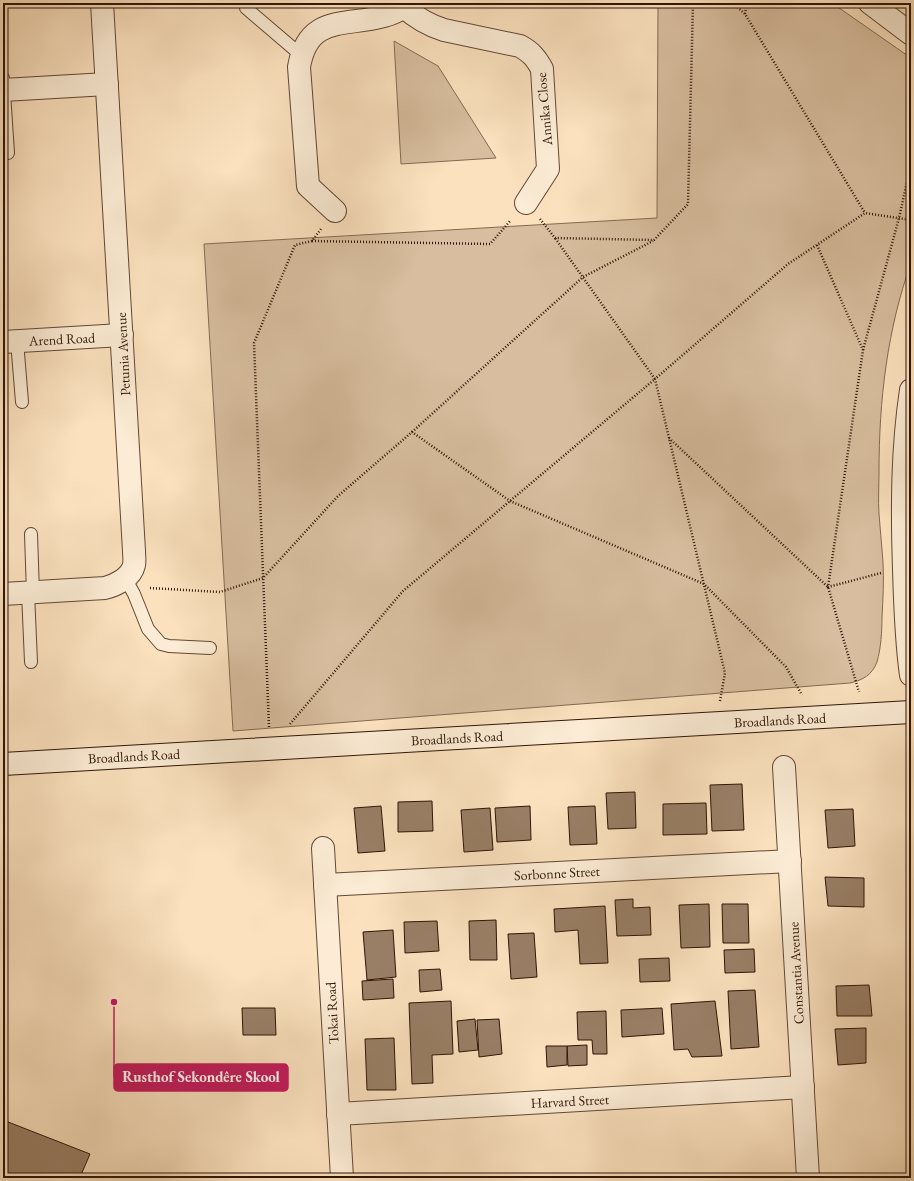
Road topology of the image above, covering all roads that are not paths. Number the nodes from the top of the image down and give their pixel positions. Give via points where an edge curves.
1 (102, 3) edge
2 (873, 4) edge
3 (404, 5) edge
4 (246, 8) dead end
5 (911, 34) edge
6 (301, 55) junction
7 (107, 84) junction
8 (3, 86) edge
9 (8, 153) dead end
10 (526, 202) dead end
11 (335, 211) dead end
12 (122, 335) junction
13 (10, 342) edge
14 (911, 390) edge
15 (22, 402) dead end
16 (31, 534) dead end
17 (128, 583) junction
18 (30, 593) junction
19 (3, 594) edge
20 (210, 648) dead end
21 (31, 662) dead end
22 (911, 675) edge
23 (911, 712) edge
24 (3, 764) edge
25 (784, 767) dead end
26 (323, 848) dead end
27 (790, 861) junction
28 (325, 885) junction
29 (803, 1087) junction
30 (338, 1114) junction
31 (342, 1178) edge
32 (808, 1178) edge

1 - 7 street, Petunia Avenue
2 - 5 street
3 - 6 street, Annika Close via 386,16 327,26 312,37
3 - 10 street, Annika Close via 413,15 433,27 520,46 537,59 542,69 548,169
4 - 6 lane
6 - 11 street, Annika Close via 299,67 308,186
7 - 8 street
7 - 12 street, Petunia Avenue
8 - 9 lane
12 - 13 street, Arend Road
12 - 17 street, Petunia Avenue via 134,551 134,566
13 - 15 lane
14 - 22 street via 903,475 907,649
16 - 18 lane
17 - 18 street via 105,588
17 - 20 lane via 148,629 161,644
18 - 19 street
18 - 21 lane
23 - 24 street, Broadlands Road
25 - 27 street, Constantia Avenue
26 - 28 street, Tokai Road
27 - 28 street, Sorbonne Street
27 - 29 street, Constantia Avenue
28 - 30 street, Tokai Road
29 - 30 street, Harvard Street
29 - 32 street, Constantia Avenue
30 - 31 street, Tokai Road

